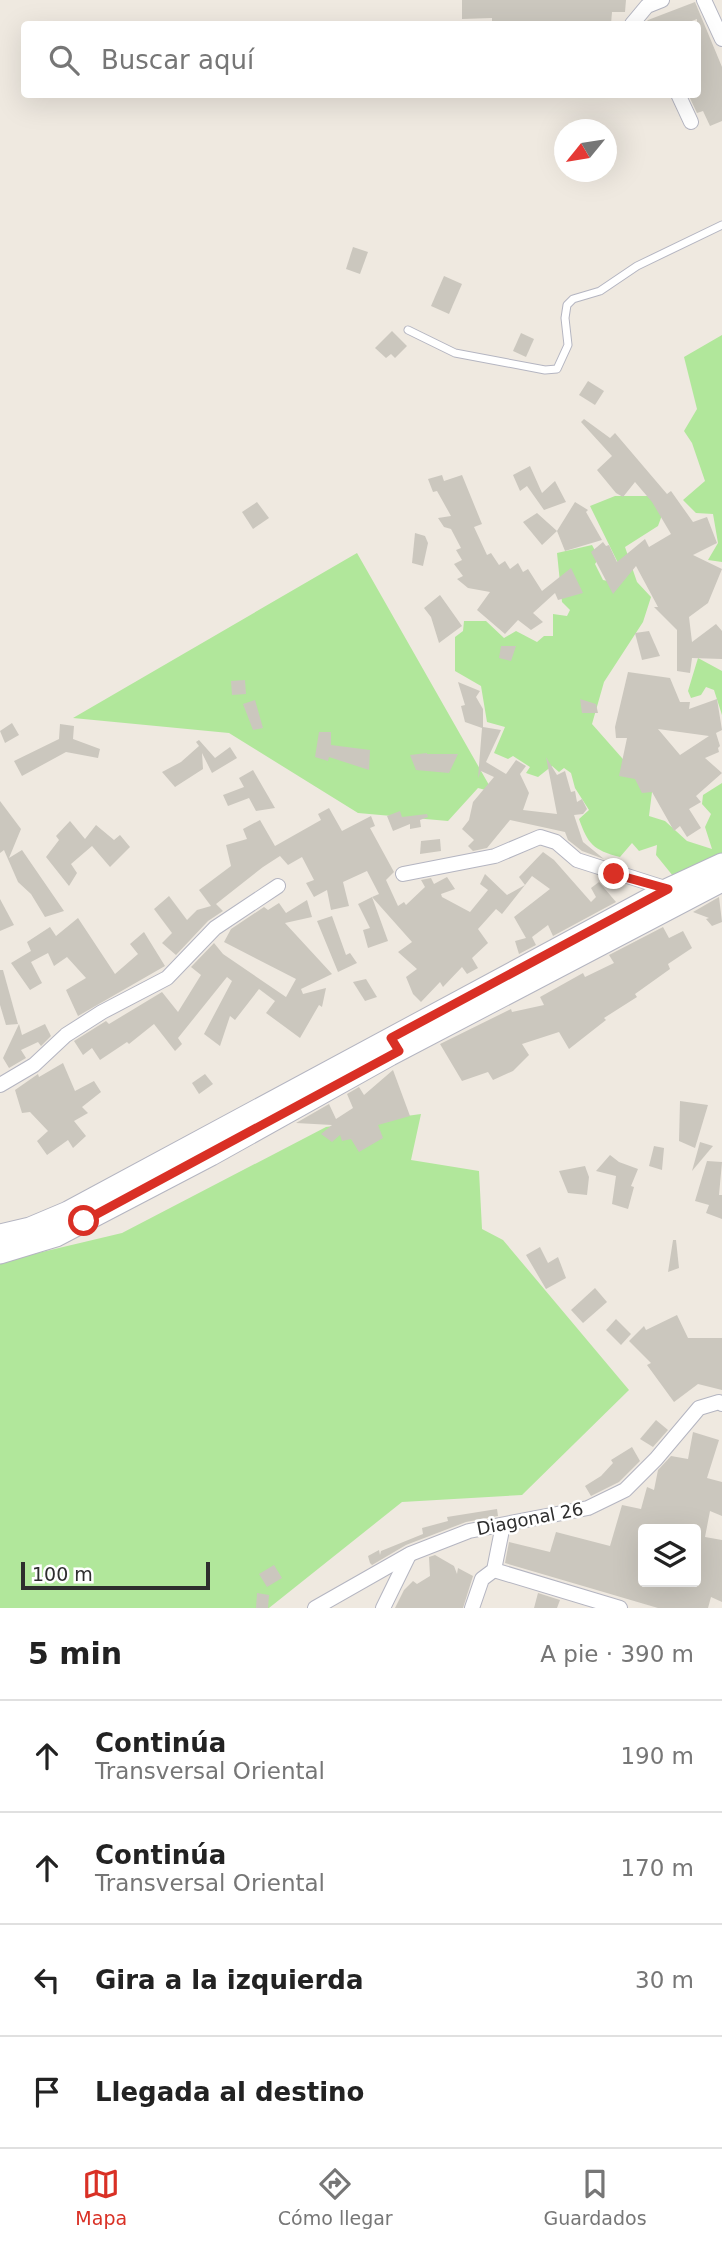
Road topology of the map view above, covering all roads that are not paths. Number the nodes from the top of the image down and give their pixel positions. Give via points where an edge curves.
1 (662, 0) edge
2 (704, 0) edge
3 (639, 21) edge
4 (722, 37) edge
5 (680, 98) edge
6 (691, 122) dead end
7 (722, 225) edge
8 (408, 330) dead end
9 (722, 864) edge
10 (403, 874) dead end
11 (722, 881) edge
12 (278, 886) dead end
13 (668, 889) junction
14 (395, 1045) junction
15 (0, 1085) edge
16 (0, 1236) edge
17 (0, 1253) edge
18 (722, 1404) edge
19 (503, 1525) junction
20 (410, 1554) junction
21 (494, 1570) junction
22 (592, 1604) edge
23 (315, 1608) edge
24 (383, 1608) edge
25 (471, 1608) edge
26 (620, 1608) edge

1 - 3 street via 647,6
2 - 4 street
5 - 6 street
7 - 8 lane via 637,266 600,291 573,299 565,318 568,345 557,369 455,353
9 - 13 main road
10 - 13 street via 495,856 540,837 556,842 577,860
11 - 14 main road
12 - 15 street via 215,928 167,978 66,1035 34,1065
13 - 14 main road
14 - 16 main road via 68,1212
14 - 17 main road via 56,1236
18 - 19 street, Diagonal 26 via 699,1408 625,1490 588,1508
19 - 20 street, Diagonal 26 via 469,1531
19 - 21 street
20 - 23 street, Diagonal 26
20 - 24 street
21 - 22 street
21 - 25 street via 482,1579
22 - 26 street

